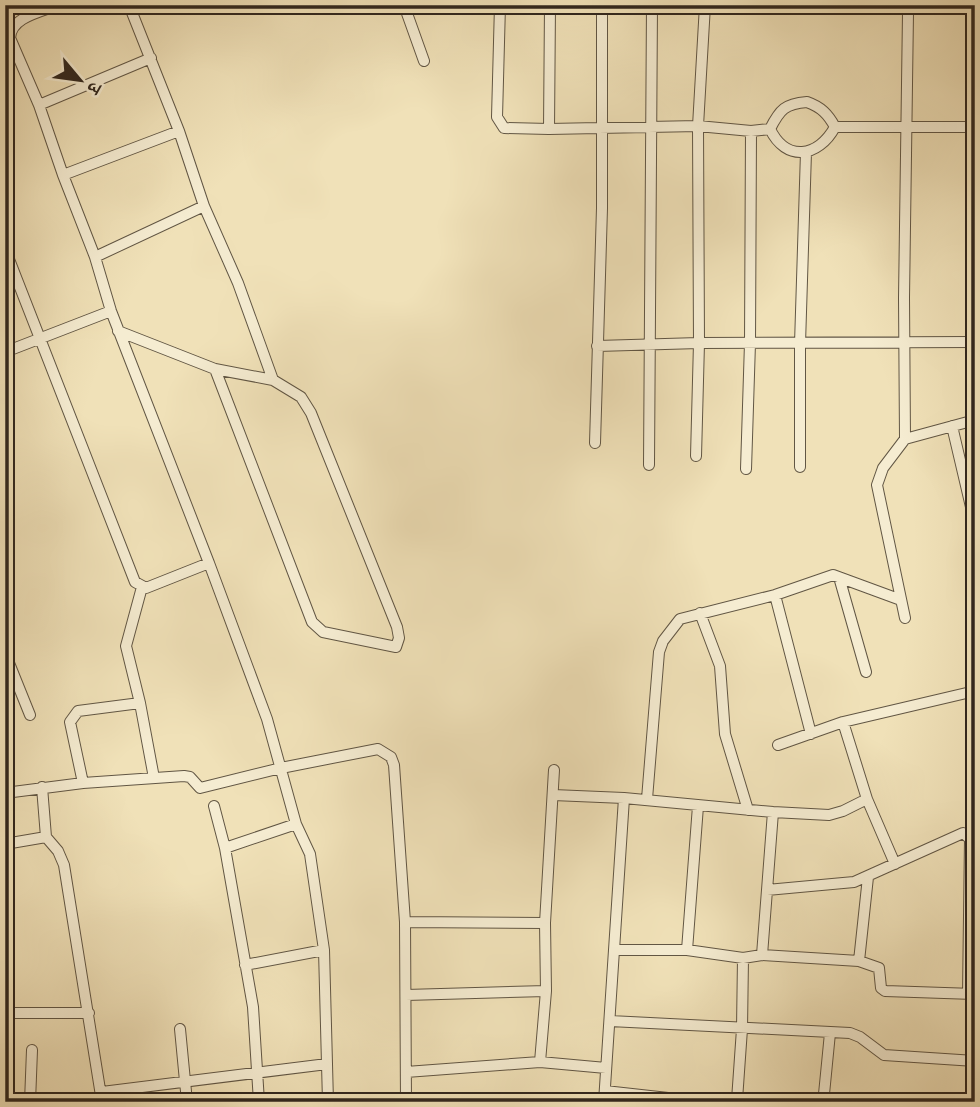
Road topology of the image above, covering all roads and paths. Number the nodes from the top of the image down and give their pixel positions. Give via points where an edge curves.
1 (58, 5) edge
2 (130, 5) edge
3 (404, 5) edge
4 (499, 5) edge
5 (550, 5) edge
6 (602, 5) edge
7 (652, 5) edge
8 (705, 5) edge
9 (908, 13) dead end
10 (151, 58) junction
11 (424, 61) dead end
12 (40, 105) junction
13 (698, 126) junction
14 (835, 127) junction
15 (975, 127) edge
16 (601, 128) junction
17 (652, 128) junction
18 (770, 128) junction
19 (908, 128) junction
20 (549, 130) junction
21 (179, 131) junction
22 (751, 131) junction
23 (806, 152) junction
24 (63, 175) junction
25 (204, 206) junction
26 (5, 250) edge
27 (95, 257) junction
28 (111, 311) junction
29 (118, 331) junction
30 (39, 338) junction
31 (905, 342) junction
32 (975, 342) edge
33 (699, 343) junction
34 (750, 343) junction
35 (651, 344) junction
36 (800, 344) junction
37 (597, 346) junction
38 (5, 352) edge
39 (215, 369) junction
40 (273, 380) junction
41 (975, 420) edge
42 (952, 426) junction
43 (905, 439) junction
44 (595, 443) dead end
45 (696, 456) dead end
46 (649, 465) dead end
47 (800, 467) dead end
48 (746, 469) dead end
49 (975, 524) edge
50 (209, 563) junction
51 (839, 577) junction
52 (142, 587) junction
53 (775, 595) junction
54 (901, 600) junction
55 (700, 613) junction
56 (905, 618) dead end
57 (5, 653) edge
58 (866, 672) dead end
59 (975, 691) edge
60 (140, 704) junction
61 (30, 715) dead end
62 (843, 722) junction
63 (811, 734) junction
64 (778, 745) dead end
65 (281, 768) junction
66 (554, 770) dead end
67 (154, 778) junction
68 (83, 783) junction
69 (42, 788) junction
70 (5, 793) edge
71 (553, 795) junction
72 (624, 798) junction
73 (647, 799) junction
74 (867, 799) junction
75 (215, 806) dead end
76 (698, 806) junction
77 (748, 810) junction
78 (773, 812) junction
79 (296, 824) junction
80 (46, 836) junction
81 (5, 844) edge
82 (225, 848) junction
83 (895, 864) junction
84 (868, 877) junction
85 (767, 890) junction
86 (405, 922) junction
87 (545, 923) junction
88 (972, 937) edge
89 (324, 950) junction
90 (615, 950) junction
91 (687, 950) junction
92 (762, 955) junction
93 (743, 958) junction
94 (859, 961) junction
95 (245, 965) junction
96 (545, 991) junction
97 (972, 994) edge
98 (406, 995) junction
99 (5, 1013) edge
100 (89, 1013) junction
101 (610, 1021) junction
102 (180, 1029) dead end
103 (742, 1029) junction
104 (830, 1032) junction
105 (32, 1050) dead end
106 (975, 1061) edge
107 (540, 1062) junction
108 (327, 1063) junction
109 (606, 1068) junction
110 (406, 1072) junction
111 (257, 1074) junction
112 (187, 1081) junction
113 (102, 1097) edge
114 (605, 1097) edge
115 (668, 1100) edge
116 (737, 1101) edge
117 (30, 1102) edge
118 (187, 1102) edge
119 (259, 1102) edge
120 (328, 1102) edge
121 (406, 1102) edge
122 (768, 1102) edge
123 (818, 1102) edge

1 - 12 street via 19,21 10,31 9,38
2 - 10 street
3 - 11 street
4 - 20 street via 500,125
5 - 20 street
6 - 16 street
7 - 17 street
8 - 13 street
9 - 19 street
10 - 12 street
10 - 21 street
12 - 24 street
13 - 17 street
13 - 22 street
13 - 33 street
14 - 18 street via 828,114 807,102 778,113
14 - 19 street
14 - 23 street via 823,144
15 - 19 street
16 - 17 street
16 - 20 street
16 - 37 street
17 - 35 street
18 - 22 street
18 - 23 street via 775,139 792,151
19 - 31 street
21 - 24 street
21 - 25 street
22 - 34 street
23 - 36 street
24 - 27 street
25 - 27 street
25 - 40 street via 239,283
26 - 30 street
27 - 28 street
28 - 29 street
28 - 30 street
29 - 39 street
29 - 50 street
30 - 38 street
30 - 52 street via 135,582
31 - 32 street
31 - 36 street
31 - 43 street
33 - 34 street
33 - 35 street
33 - 45 street
34 - 36 street
34 - 48 street
35 - 37 street
35 - 46 street
36 - 47 street
37 - 44 street
39 - 40 street
39 - 40 street via 312,622 323,632 396,647 397,627 312,413 301,397
41 - 42 street
42 - 43 street
42 - 49 street
43 - 54 street via 883,468 877,485
50 - 52 street
50 - 65 street
51 - 53 street via 832,575
51 - 54 street
51 - 58 street
52 - 60 street via 126,646
53 - 55 street
53 - 63 street
54 - 56 street
55 - 73 street via 680,619 659,652
55 - 77 street via 720,666 725,734
57 - 61 street
59 - 62 street
60 - 67 street
60 - 68 street via 78,711 74,716 70,722
62 - 63 street
62 - 74 street
63 - 64 street
65 - 67 street via 200,788 188,776
65 - 79 street
65 - 86 street via 378,749 391,757
66 - 71 street
67 - 68 street
68 - 69 street
69 - 70 street
69 - 80 street
71 - 72 street
71 - 87 street
72 - 73 street
72 - 90 street
73 - 76 street
74 - 78 street via 829,815
74 - 83 street
75 - 82 street
76 - 77 street
76 - 91 street
77 - 78 street
78 - 85 street
79 - 82 street
79 - 89 street via 310,854
80 - 81 street
80 - 100 street via 64,865
82 - 95 street
83 - 84 street
83 - 88 street via 959,833 967,835 971,839
84 - 85 street
84 - 94 street
85 - 92 street
86 - 87 street
86 - 98 street
87 - 96 street
88 - 97 street
89 - 95 street
89 - 108 street
90 - 91 street
90 - 101 street
91 - 93 street
92 - 93 street
92 - 94 street
93 - 103 street
94 - 97 street via 879,968 885,991
95 - 111 street
96 - 98 street
96 - 107 street
98 - 110 street
99 - 100 street
100 - 113 street
101 - 103 street
101 - 109 street
102 - 112 street
103 - 104 street
103 - 116 street
104 - 106 street via 860,1037 884,1055
104 - 123 street via 824,1094
105 - 117 street
107 - 109 street
107 - 110 street
108 - 111 street
108 - 120 street
109 - 114 street
110 - 121 street
111 - 112 street
111 - 119 street
112 - 113 street
112 - 118 street
114 - 115 street
115 - 116 street
116 - 122 street

